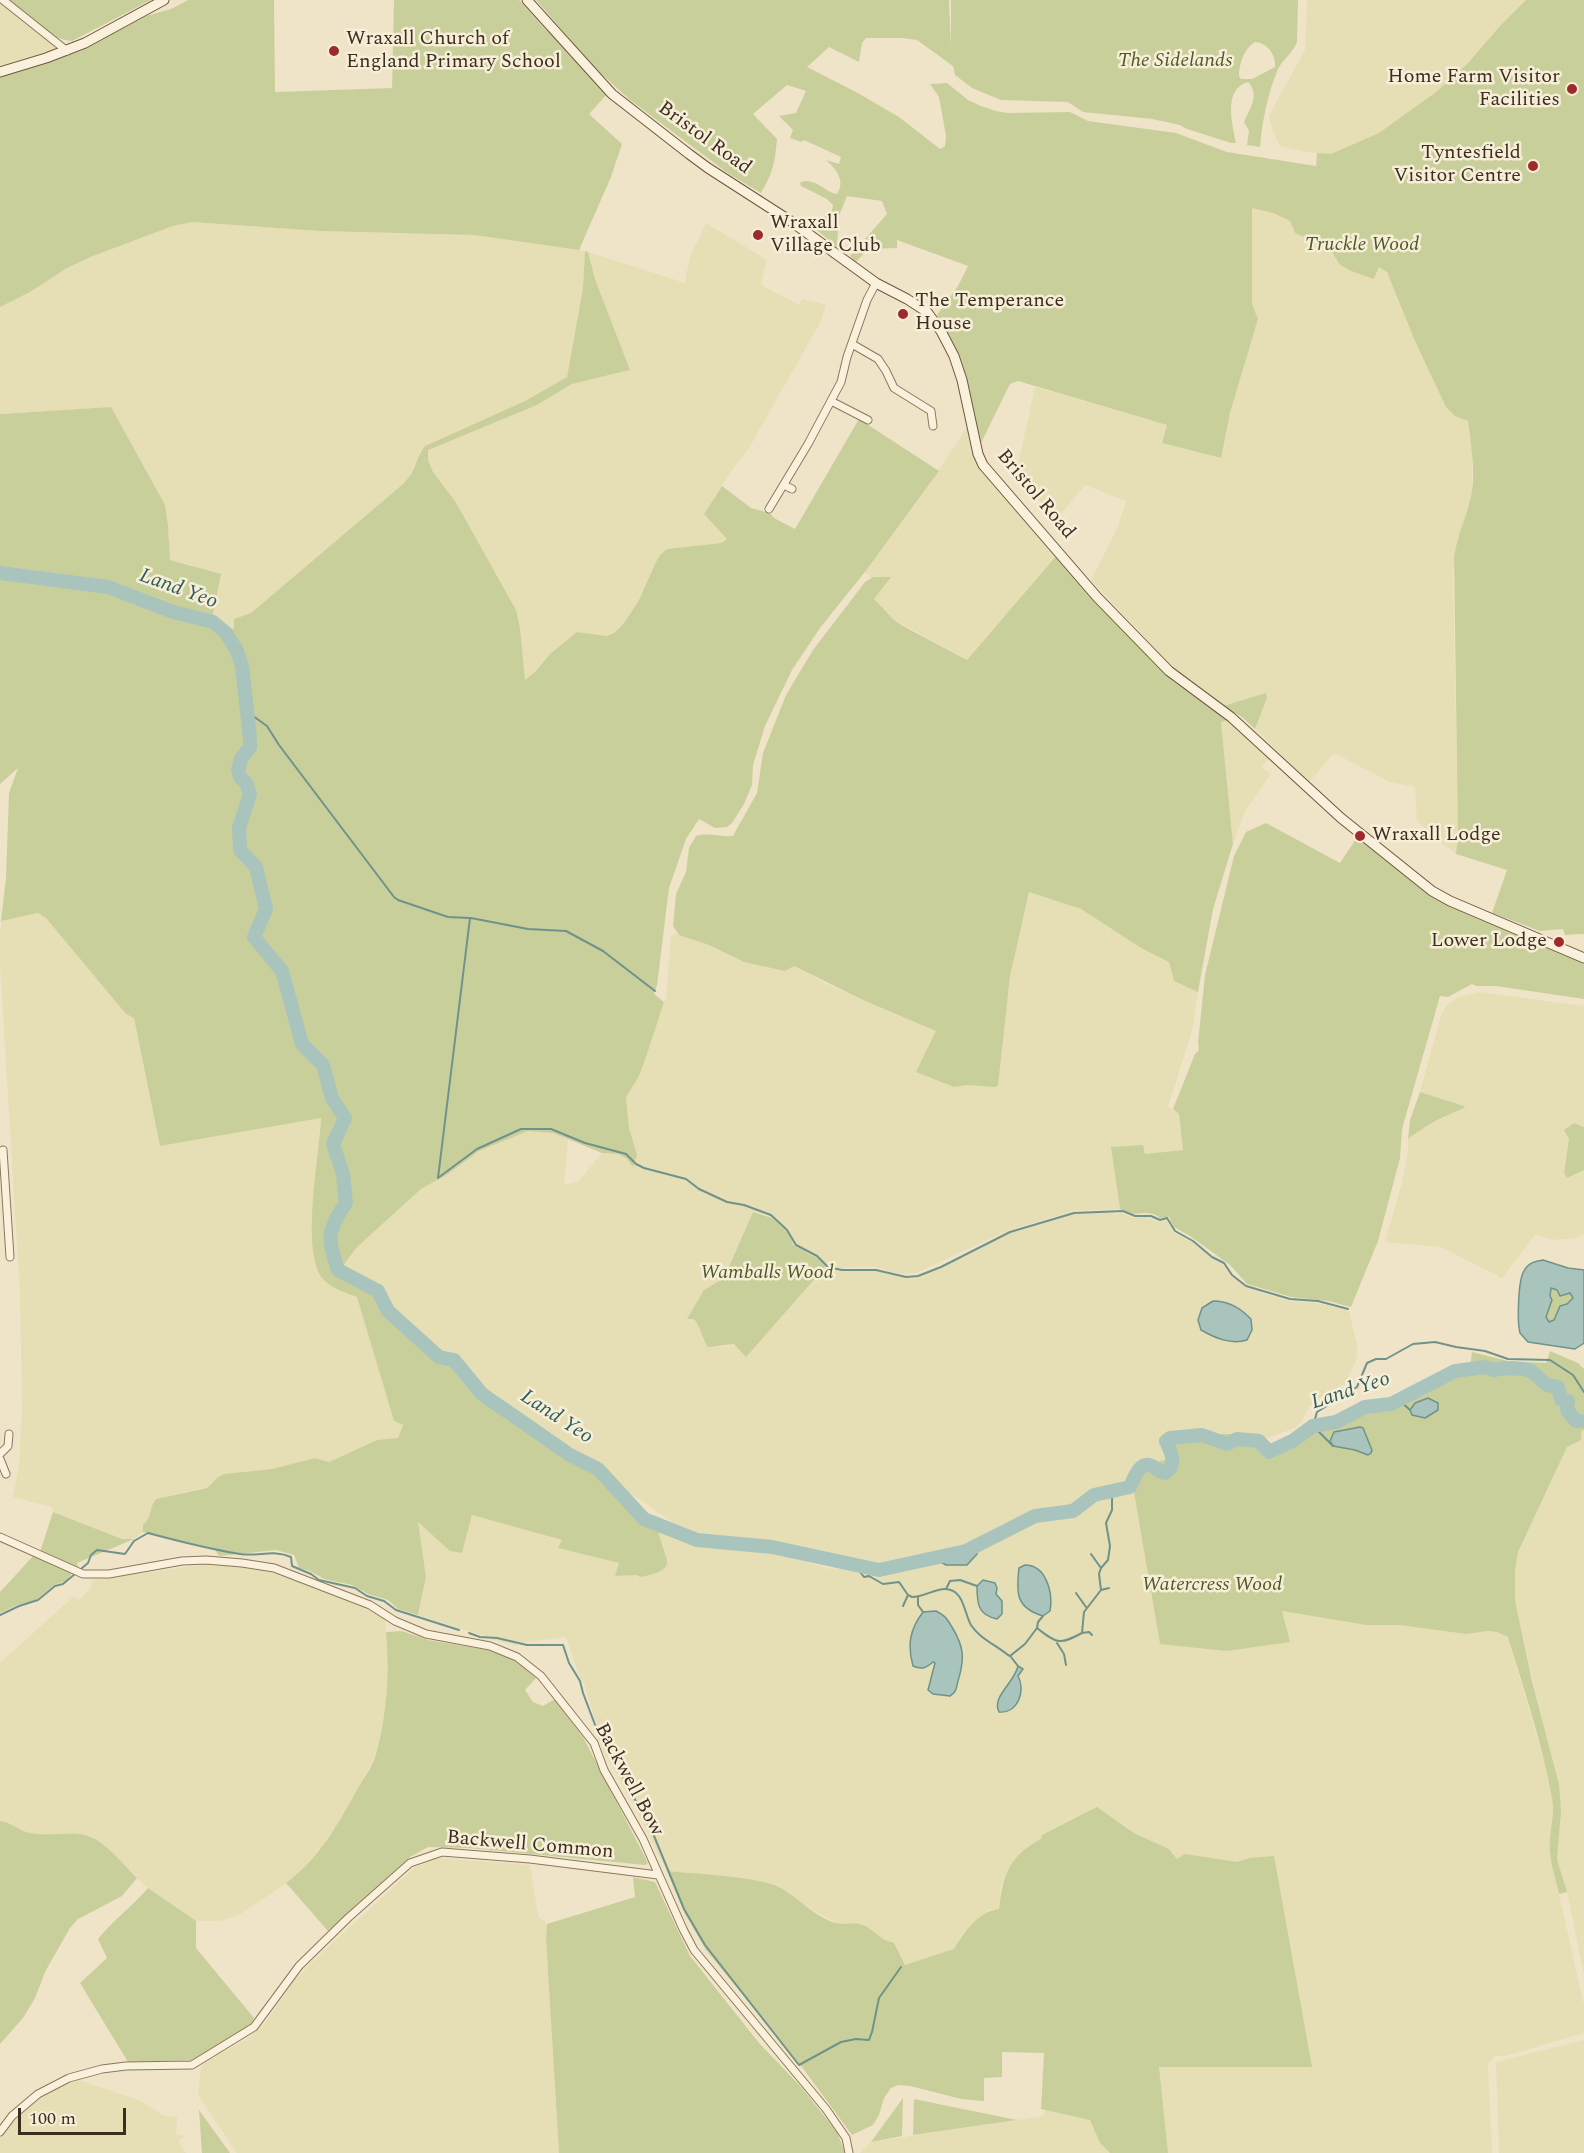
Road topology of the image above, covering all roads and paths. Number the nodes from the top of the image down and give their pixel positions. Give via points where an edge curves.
1 (3, 0) edge
2 (164, 0) edge
3 (527, 0) edge
4 (67, 51) junction
5 (0, 72) edge
6 (876, 283) junction
7 (852, 345) junction
8 (831, 401) junction
9 (866, 416) dead end
10 (933, 426) dead end
11 (784, 485) junction
12 (792, 489) dead end
13 (769, 510) dead end
14 (1584, 958) edge
15 (3, 1150) dead end
16 (4, 1240) edge
17 (10, 1257) dead end
18 (9, 1434) dead end
19 (0, 1454) edge
20 (0, 1459) edge
21 (6, 1474) dead end
22 (0, 1537) edge
23 (658, 1875) junction
24 (0, 2132) edge
25 (849, 2153) edge

1 - 4 street
2 - 4 main road
3 - 6 main road, Bristol Road via 612,94 708,168 784,216
4 - 5 main road
6 - 7 street
6 - 14 main road, Bristol Road via 917,305 934,320 950,346 983,465 1098,597 1169,671 1231,717 1341,818 1432,891
7 - 8 street
7 - 10 street via 878,359 894,387 932,412
8 - 9 street
8 - 11 street
11 - 12 street
11 - 13 street
15 - 16 street
16 - 17 street
18 - 19 street via 8,1446
20 - 21 street
22 - 23 street, Backwell Bow via 78,1573 109,1574 206,1560 274,1568 370,1605 426,1634 490,1646 516,1657 541,1676 594,1743
23 - 24 street, Backwell Common via 442,1852 410,1863 299,1965 254,2027 192,2066 126,2066 69,2078 38,2094
23 - 25 street, Backwell Bow via 694,1950 826,2109 846,2138

